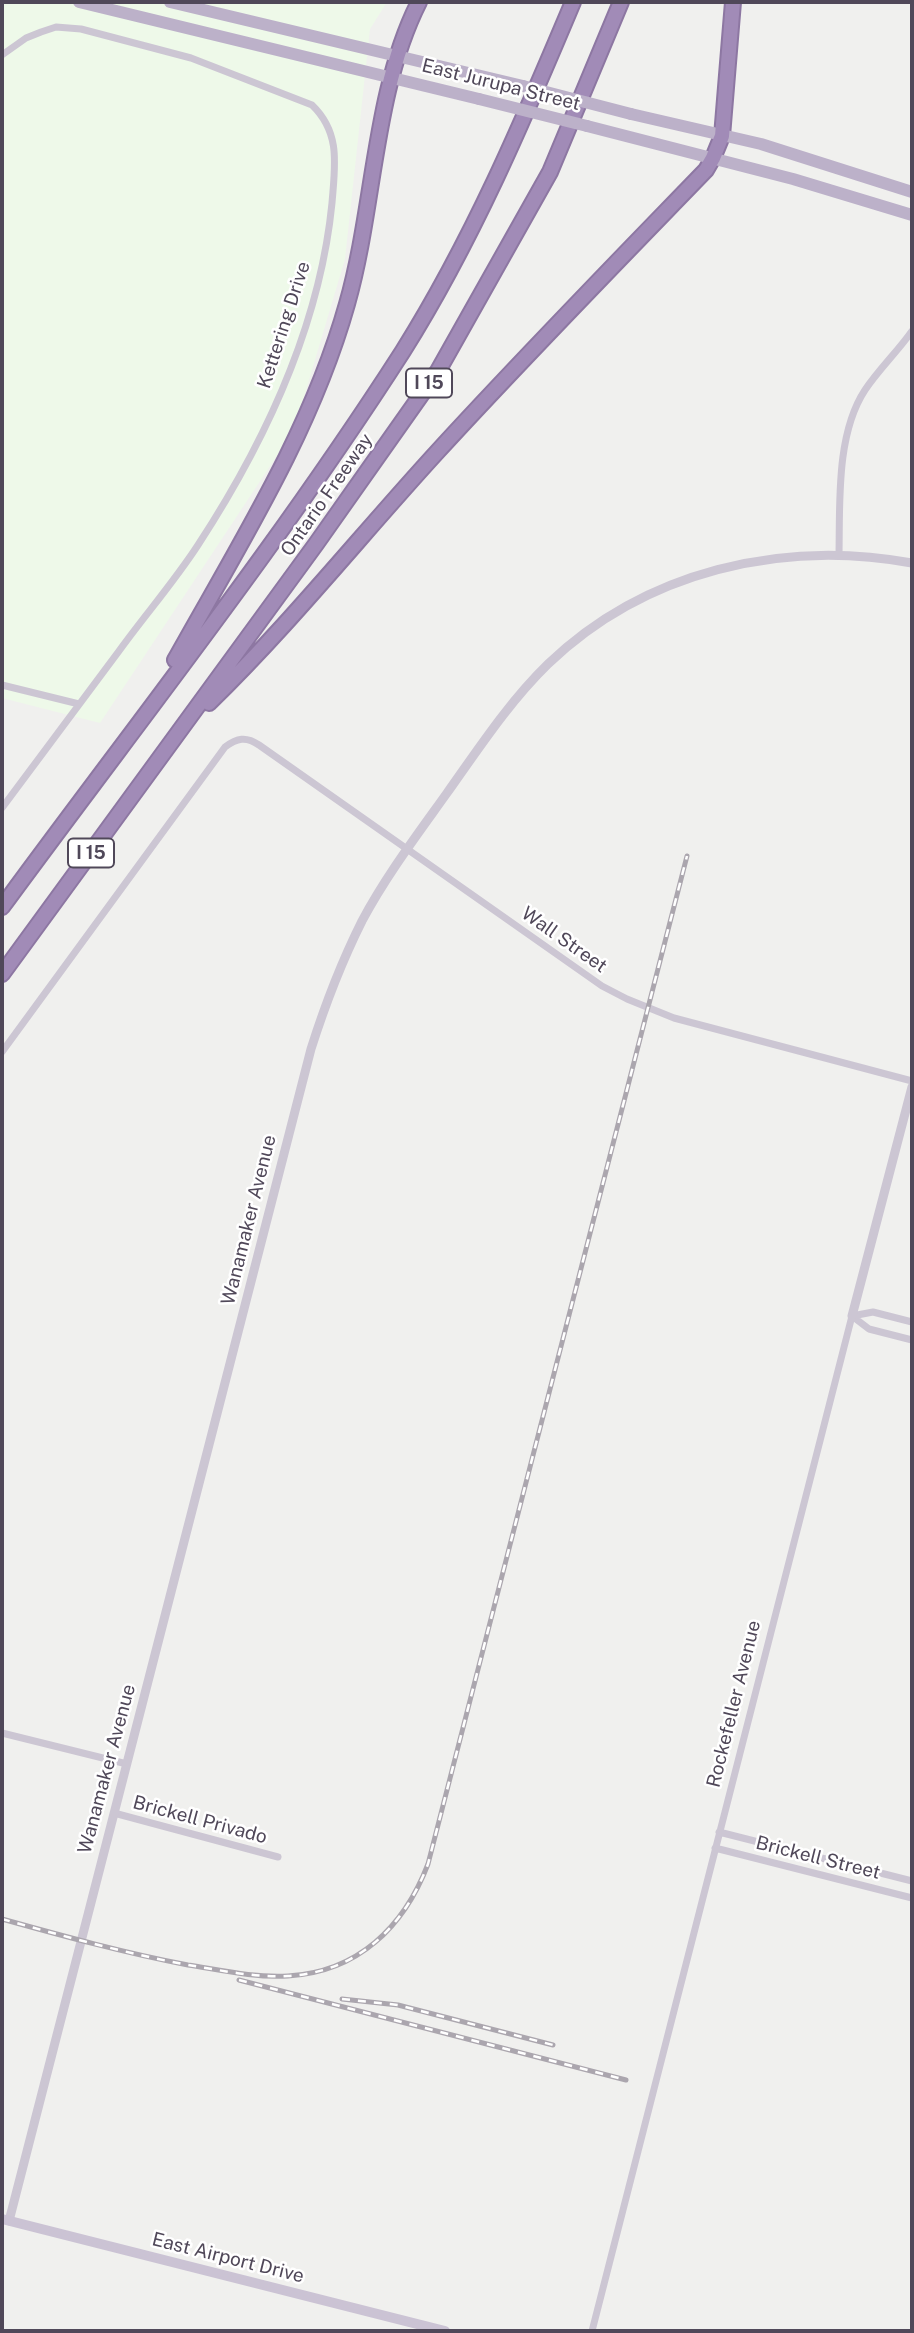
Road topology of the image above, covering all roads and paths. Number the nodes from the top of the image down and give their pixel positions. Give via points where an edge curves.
1 (79, 2) edge
2 (170, 2) edge
3 (419, 2) edge
4 (573, 2) edge
5 (621, 2) edge
6 (733, 2) edge
7 (397, 54) junction
8 (2, 55) edge
9 (390, 76) junction
10 (722, 136) junction
11 (713, 158) junction
12 (912, 192) edge
13 (912, 215) edge
14 (912, 331) edge
15 (839, 554) junction
16 (912, 563) edge
17 (2, 685) edge
18 (79, 705) junction
19 (149, 707) junction
20 (180, 731) junction
21 (2, 808) edge
22 (407, 849) junction
23 (2, 906) edge
24 (2, 974) edge
25 (2, 1052) edge
26 (912, 1081) edge
27 (912, 1087) edge
28 (852, 1316) junction
29 (912, 1322) edge
30 (912, 1340) edge
31 (2, 1733) edge
32 (127, 1763) junction
33 (114, 1813) junction
34 (719, 1832) junction
35 (715, 1848) junction
36 (278, 1857) dead end
37 (912, 1881) edge
38 (912, 1898) edge
39 (5, 2220) edge
40 (445, 2331) edge
41 (592, 2331) edge

1 - 9 main road, East Jurupa Street
2 - 7 main road, East Jurupa Street
3 - 7 highway
4 - 19 highway, Ontario Freeway / I 15 via 510,152 404,349 285,525
5 - 20 highway, Ontario Freeway / I 15 via 550,172 438,371
6 - 10 highway
7 - 9 highway
7 - 10 main road, East Jurupa Street, bridge
8 - 18 street, Kettering Drive via 26,38 56,27 81,29 191,58 312,105 325,117 332,133 330,216 310,308 259,441 196,547
9 - 11 main road, East Jurupa Street, bridge
9 - 19 highway via 357,271 323,380 290,452
10 - 11 highway
10 - 12 main road, East Jurupa Street
11 - 13 main road, East Jurupa Street
11 - 20 highway via 437,452 253,660
14 - 15 street via 864,391 851,425 842,471
15 - 16 street, Wanamaker Avenue
15 - 22 street, Wanamaker Avenue via 775,557 719,569 654,592 604,620 550,663 512,703
17 - 18 street
18 - 21 street, Kettering Drive
19 - 23 highway, Ontario Freeway / I 15
20 - 24 highway, Ontario Freeway / I 15
22 - 25 street, Wall Street via 259,745 240,738 225,747
22 - 26 street, Wall Street via 627,999 702,1027
22 - 32 street, Wanamaker Avenue via 363,920 335,979 311,1049
27 - 28 street, Rockefeller Avenue
28 - 29 street via 873,1312
28 - 30 street via 869,1329
28 - 34 street, Rockefeller Avenue
31 - 32 street
32 - 33 street, Wanamaker Avenue
33 - 36 street, Brickell Privado
33 - 39 street, Wanamaker Avenue
34 - 35 street, Rockefeller Avenue
34 - 37 street, Brickell Street
35 - 38 street, Brickell Street
35 - 41 street, Rockefeller Avenue
39 - 40 main road, East Airport Drive

